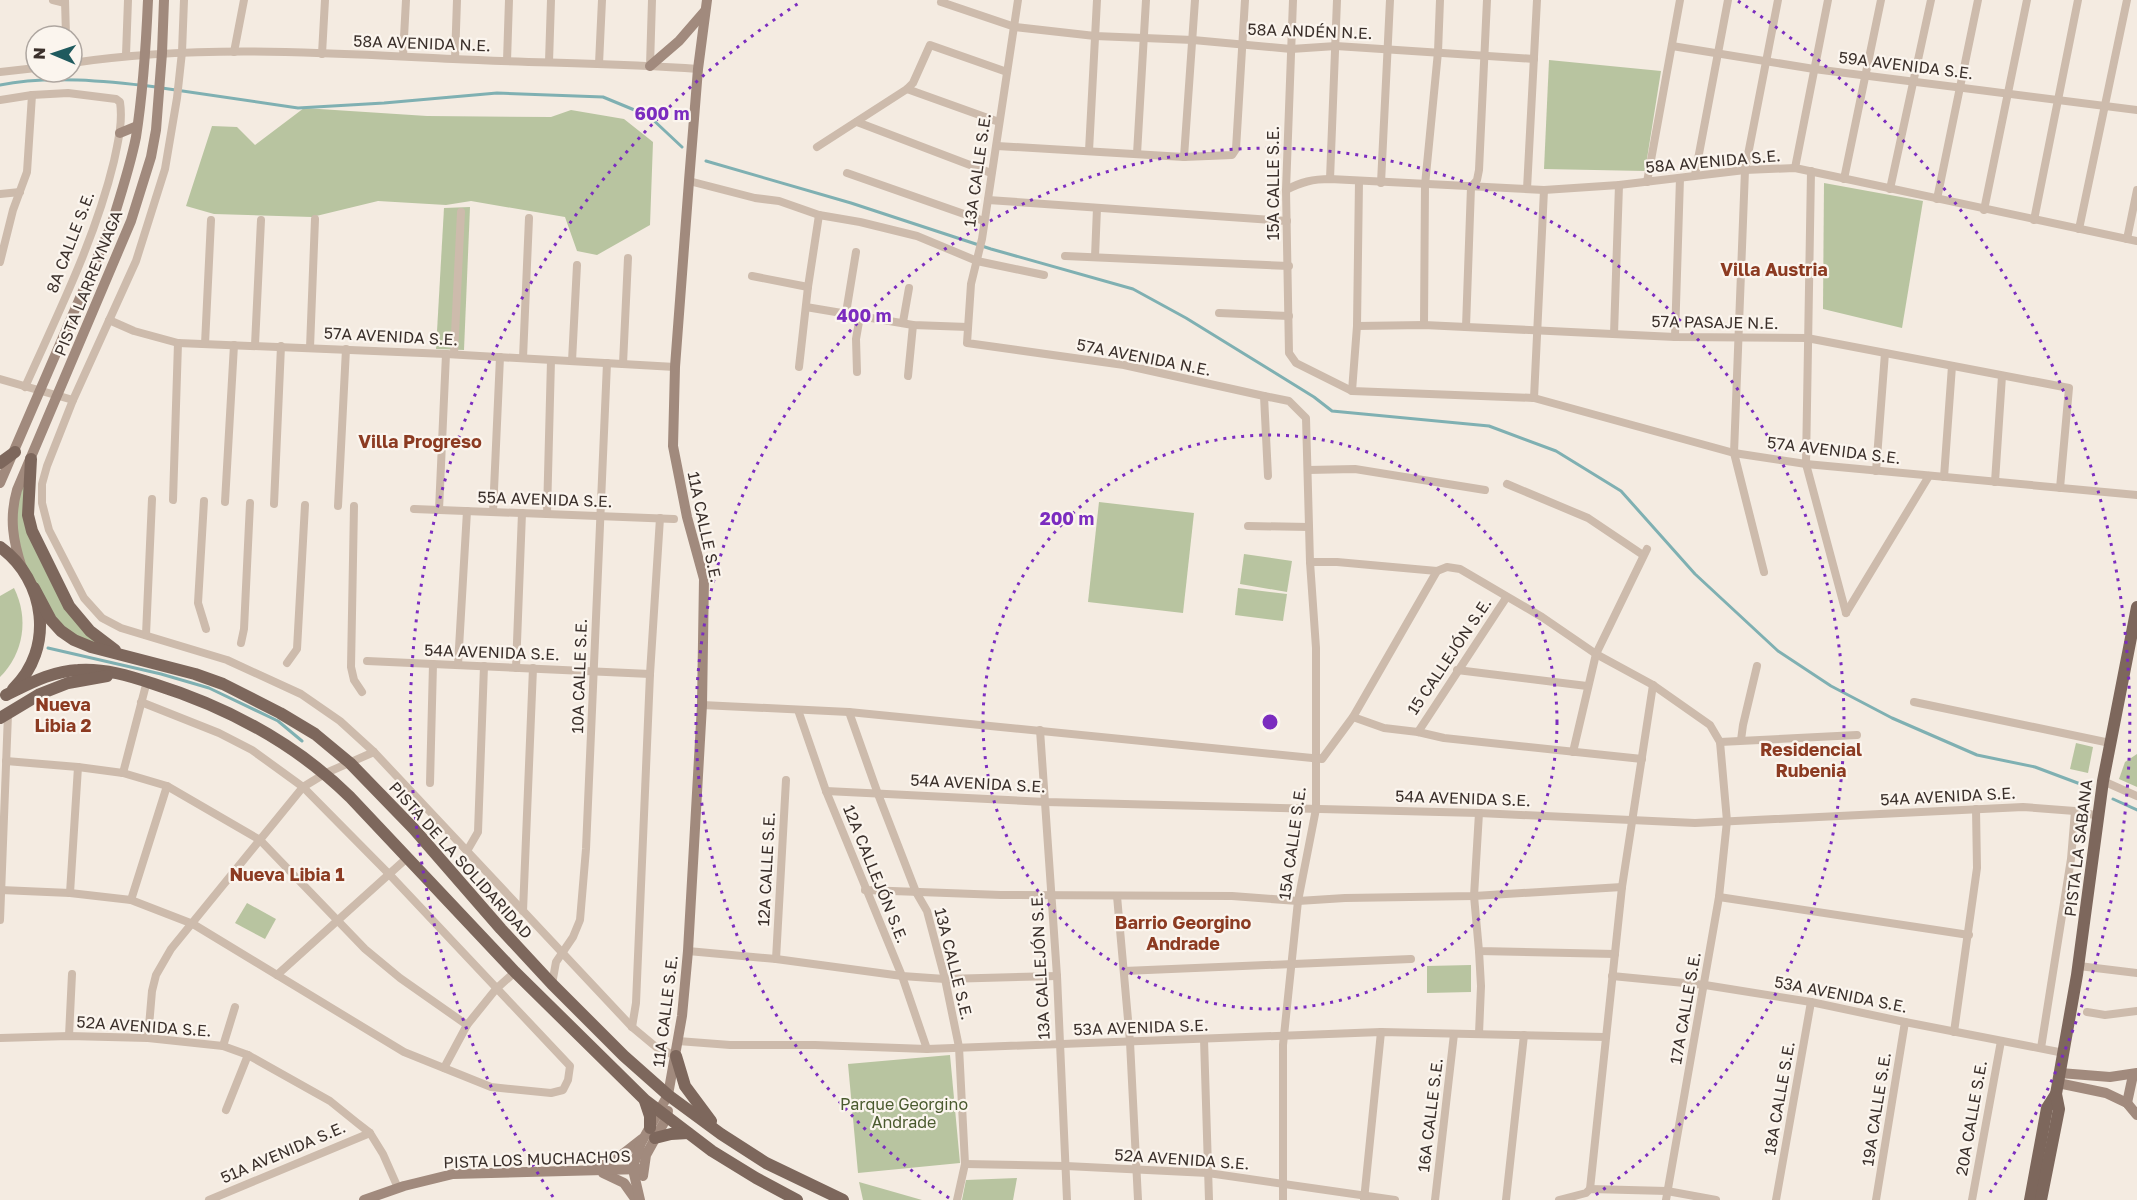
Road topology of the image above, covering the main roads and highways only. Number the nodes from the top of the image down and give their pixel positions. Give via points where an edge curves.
1 (15, 452) road end
2 (31, 459) road end
3 (0, 463) edge
4 (0, 547) edge
5 (34, 588) junction
6 (2137, 607) edge
7 (123, 656) junction
8 (120, 674) junction
9 (3, 697) edge
10 (4, 716) edge
11 (676, 1056) road end
12 (2058, 1084) junction
13 (645, 1100) junction
14 (688, 1133) junction
15 (721, 1134) junction
16 (797, 1200) edge
17 (843, 1200) edge
18 (2030, 1200) edge
19 (2042, 1200) edge

1 - 3 main road
2 - 7 main road via 28,515 49,569 84,625
4 - 5 main road, PISTA DE LA SOLIDARIDAD via 22,568
5 - 7 main road, PISTA DE LA SOLIDARIDAD via 49,617 65,634
5 - 9 main road via 40,616 39,642 23,678
6 - 12 main road, PISTA LA SABANA via 2103,781 2079,966
7 - 15 main road, PISTA DE LA SOLIDARIDAD via 223,684 315,734 350,763 414,829 501,929 624,1056
8 - 9 main road via 63,672
8 - 10 main road via 68,683 40,694
8 - 13 main road via 187,694 244,720 326,773 514,972
11 - 15 main road via 685,1086
12 - 18 main road, PISTA LA SABANA via 2047,1108
12 - 19 main road, PISTA LA SABANA via 2058,1109
13 - 14 main road
13 - 14 main road via 650,1134
14 - 16 main road
15 - 17 main road, PISTA DE LA SOLIDARIDAD via 766,1162

